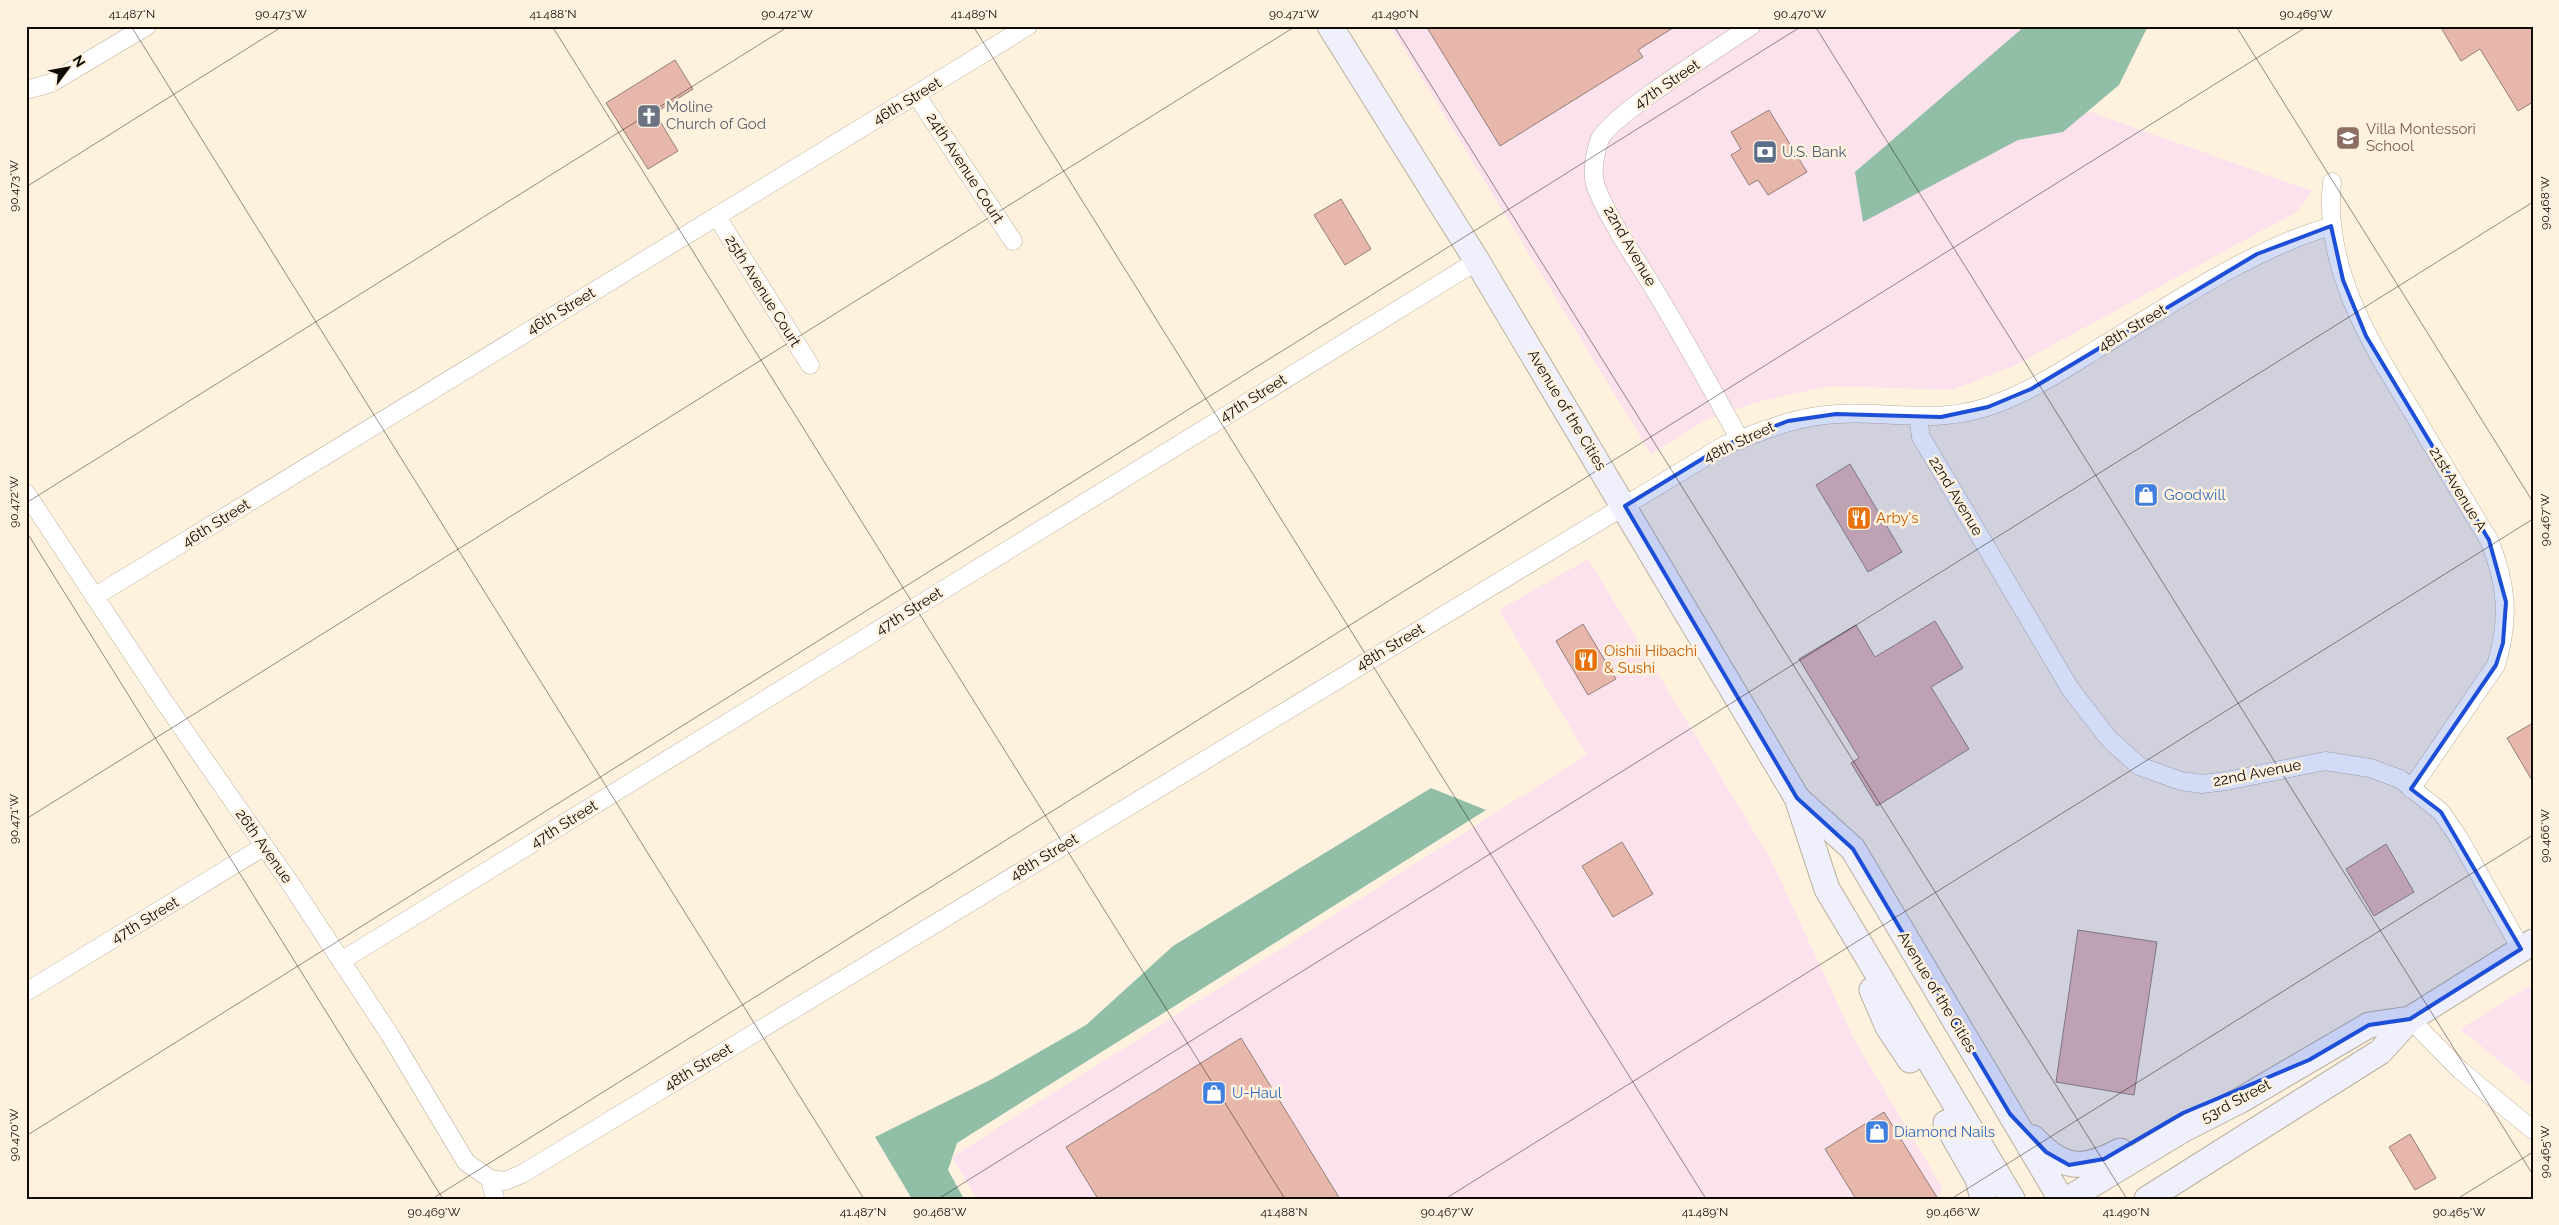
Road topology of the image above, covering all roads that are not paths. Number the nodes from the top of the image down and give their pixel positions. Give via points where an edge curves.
1 (147, 26) edge
2 (1028, 26) edge
3 (1330, 26) edge
4 (1751, 26) edge
5 (26, 90) edge
6 (917, 96) junction
7 (1597, 154) joint
8 (2332, 182) dead end
9 (717, 217) junction
10 (2331, 226) junction
11 (1013, 241) dead end
12 (1477, 261) junction
13 (810, 365) dead end
14 (1918, 417) junction
15 (1740, 440) junction
16 (26, 494) edge
17 (1625, 506) junction
18 (94, 597) junction
19 (2411, 789) junction
20 (1797, 798) junction
21 (263, 847) junction
22 (1827, 889) junction
23 (2527, 945) edge
24 (341, 961) junction
25 (26, 992) edge
26 (2410, 1019) junction
27 (2310, 1060) junction
28 (2010, 1114) junction
29 (2533, 1130) edge
30 (490, 1179) junction
31 (2165, 1192) edge
32 (496, 1199) edge
33 (1983, 1199) edge
34 (2012, 1199) edge
35 (2061, 1199) edge
36 (2068, 1199) edge
37 (2147, 1199) edge

1 - 5 street via 58,80
2 - 6 street, 46th Street
3 - 12 main road, Avenue of the Cities
4 - 7 street, 47th Street via 1630,109 1601,138
6 - 9 street, 46th Street
6 - 11 street, 24th Avenue Court
7 - 15 street, 22nd Avenue via 1595,186 1700,364
8 - 10 street, 21st Avenue A
9 - 13 street, 25th Avenue Court
9 - 18 street, 46th Street
10 - 14 street, 48th Street via 2256,254 2031,389 1988,407 1941,417
10 - 19 street, 21st Avenue A via 2344,280 2366,336 2489,540 2506,602 2503,644 2496,665
12 - 17 main road, Avenue of the Cities
12 - 24 street, 47th Street
14 - 15 street, 48th Street via 1819,416 1788,421
14 - 19 street, 22nd Avenue via 1921,437 2071,690 2109,739 2140,766 2181,781 2202,784 2324,761 2370,768 2400,779
15 - 17 street, 48th Street via 1700,460
16 - 18 street, 26th Avenue
17 - 20 main road, Avenue of the Cities
17 - 30 street, 48th Street via 522,1174 505,1181
18 - 21 street, 26th Avenue
19 - 23 street, 22nd Avenue via 2441,812
20 - 22 main road, Avenue of the Cities
20 - 28 main road, Avenue of the Cities via 1853,850
21 - 24 street, 26th Avenue
21 - 25 street, 47th Street
22 - 33 main road via 1888,1027 1970,1163
22 - 34 main road, Avenue of the Cities
23 - 26 main road, 53rd Street
24 - 30 street, 26th Avenue via 390,1035 466,1162
26 - 27 main road, 53rd Street via 2369,1025
26 - 29 street via 2460,1070
26 - 31 main road, 53rd Street via 2380,1052
27 - 28 main road via 2183,1113 2139,1141 2090,1164 2068,1164 2052,1156
27 - 36 main road, 53rd Street via 2184,1129
28 - 35 main road, Avenue of the Cities
30 - 32 street
31 - 37 main road, 53rd Street

